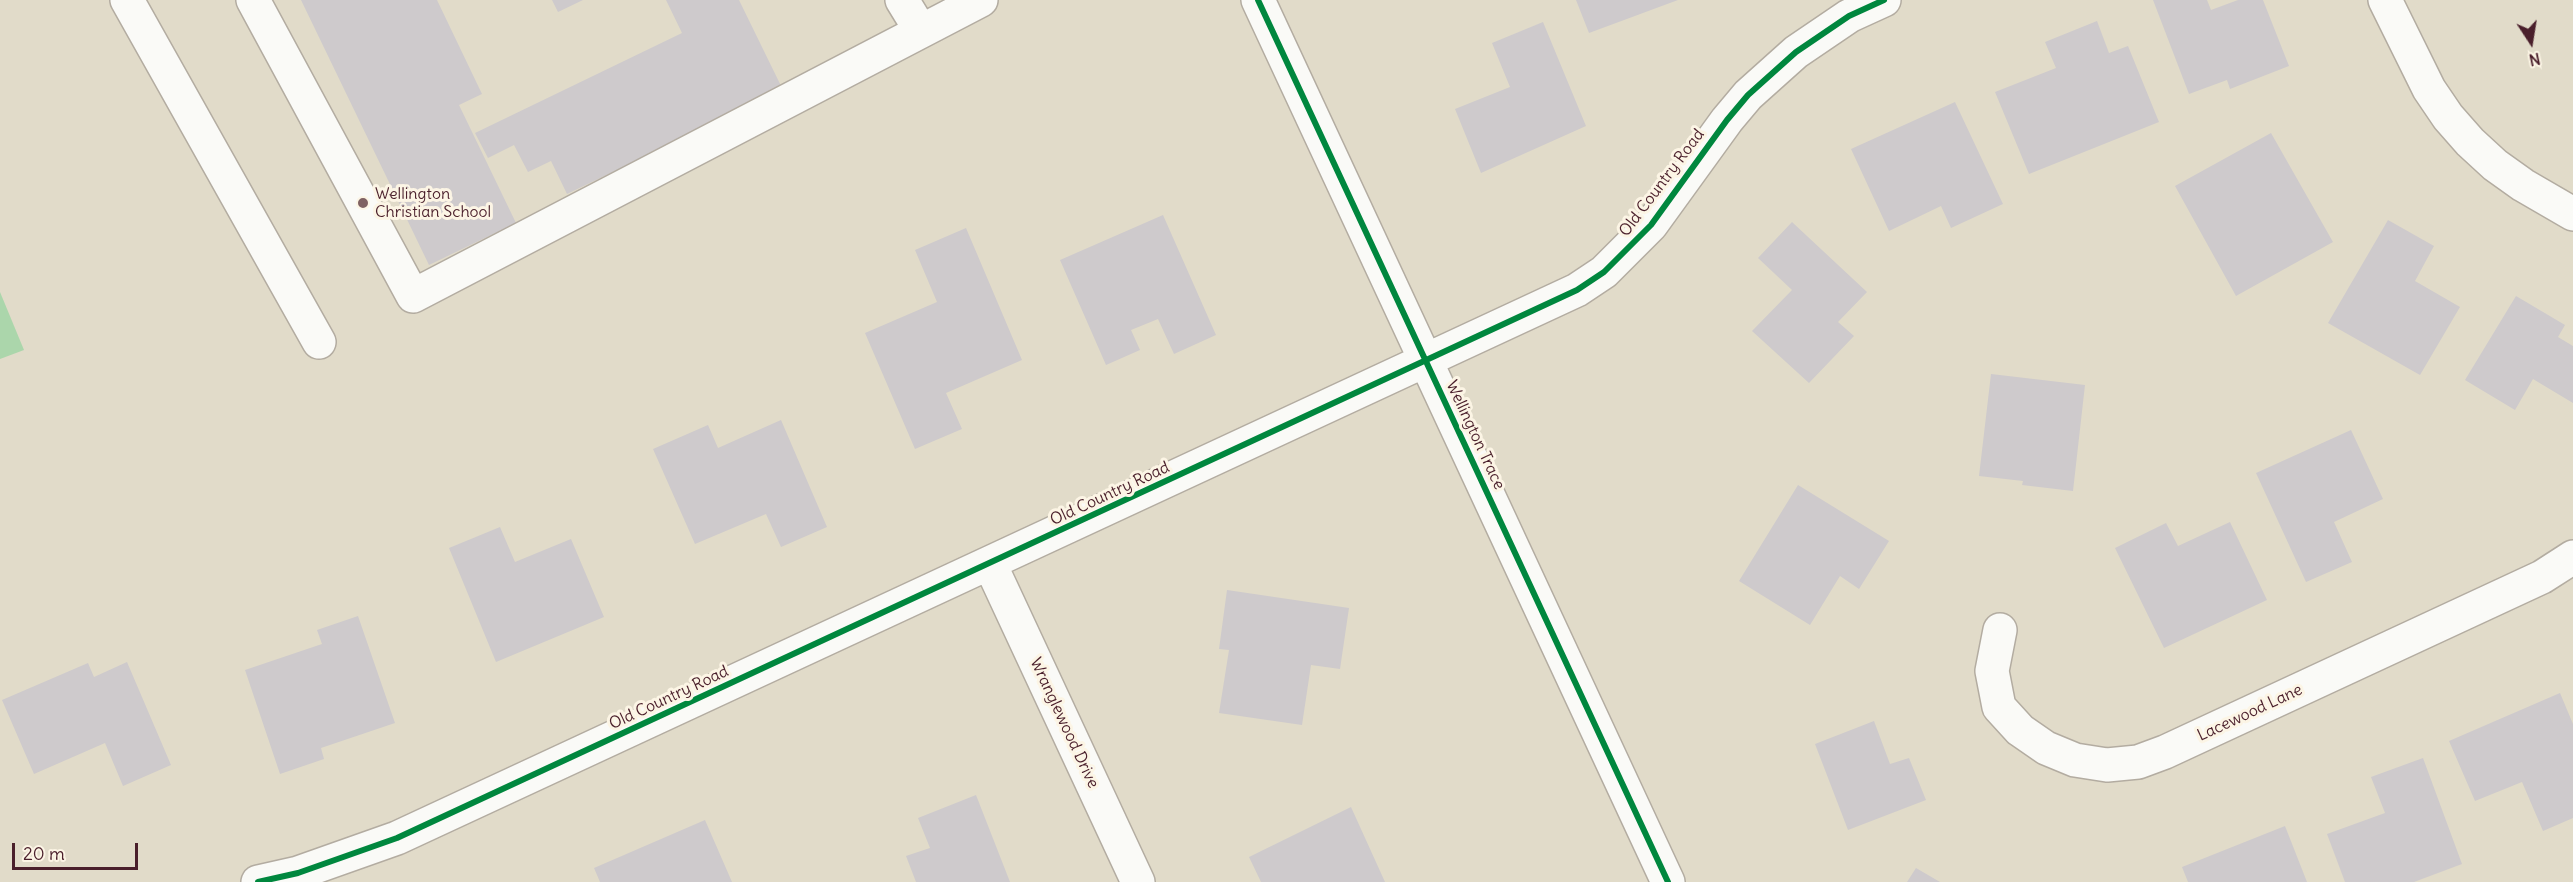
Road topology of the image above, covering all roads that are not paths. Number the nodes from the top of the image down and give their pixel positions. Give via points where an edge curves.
1 (127, 0) edge
2 (253, 0) edge
3 (902, 0) edge
4 (981, 0) edge
5 (1258, 0) edge
6 (1884, 0) edge
7 (2385, 0) edge
8 (921, 31) junction
9 (2573, 214) edge
10 (319, 342) dead end
11 (1426, 362) junction
12 (2573, 557) edge
13 (990, 564) junction
14 (2000, 630) dead end
15 (258, 882) edge
16 (1138, 882) edge
17 (1668, 882) edge

1 - 10 street
2 - 8 street via 413,296
3 - 8 street
4 - 8 street
5 - 11 street, Wellington Trace
6 - 11 street, Old Country Road via 1850,16 1796,52 1748,95 1651,225 1604,272 1576,290
7 - 9 street via 2429,89 2448,117 2495,165
11 - 13 street, Old Country Road
11 - 17 street, Wellington Trace
12 - 14 street, Lacewood Lane via 2531,582 2138,762 2107,765 2075,760 2046,748 2020,730 1999,706 1992,671
13 - 15 street, Old Country Road via 397,838 298,873
13 - 16 street, Wranglewood Drive

